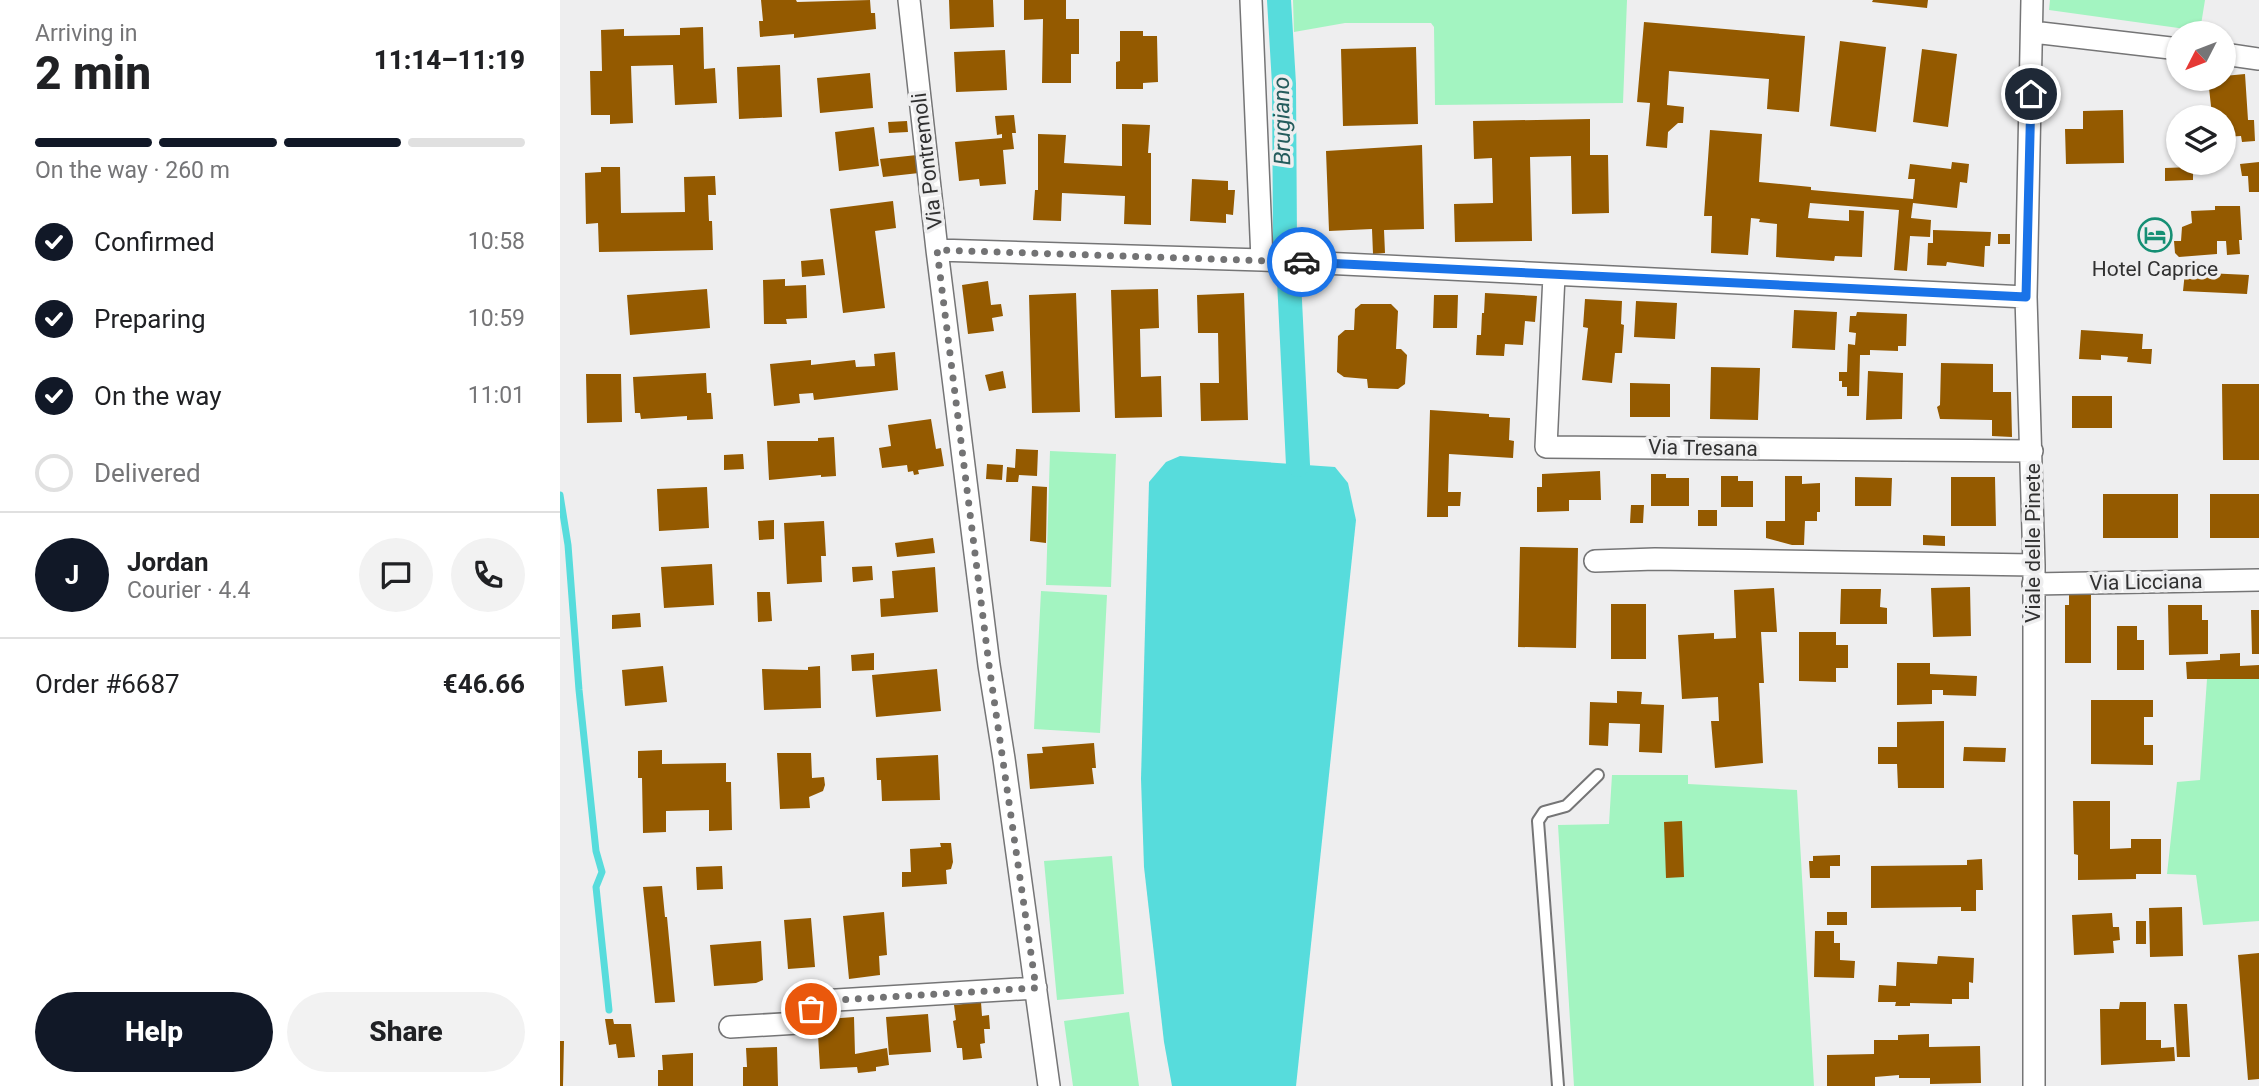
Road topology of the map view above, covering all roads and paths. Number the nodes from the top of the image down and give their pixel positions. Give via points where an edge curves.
1 (909, 0) edge
2 (1251, 0) edge
3 (2032, 0) edge
4 (2032, 32) junction
5 (2166, 47) edge
6 (2236, 56) edge
7 (2259, 59) edge
8 (937, 250) junction
9 (1262, 260) junction
10 (1554, 275) junction
11 (2026, 297) junction
12 (2032, 452) junction
13 (1595, 561) dead end
14 (2033, 574) junction
15 (2259, 580) edge
16 (1598, 775) dead end
17 (1036, 988) junction
18 (730, 1027) dead end
19 (1049, 1086) edge
20 (1558, 1086) edge
21 (2034, 1086) edge

1 - 8 street, Via Pontremoli
2 - 9 street
3 - 4 street, Viale delle Pinete
4 - 5 street
4 - 11 street, Viale delle Pinete
6 - 7 street
8 - 9 street
8 - 17 street, Via Pontremoli via 989,665
9 - 10 street
10 - 11 street
10 - 12 street, Via Tresana via 1546,447
11 - 12 street, Viale delle Pinete
12 - 14 street, Viale delle Pinete
13 - 14 street, Via Licciana via 1655,559
14 - 15 street, Via Licciana
14 - 21 street, Viale delle Pinete
16 - 20 lane via 1566,806 1544,813 1538,821
17 - 18 street via 820,1001 793,1025
17 - 19 street, Via Pontremoli

